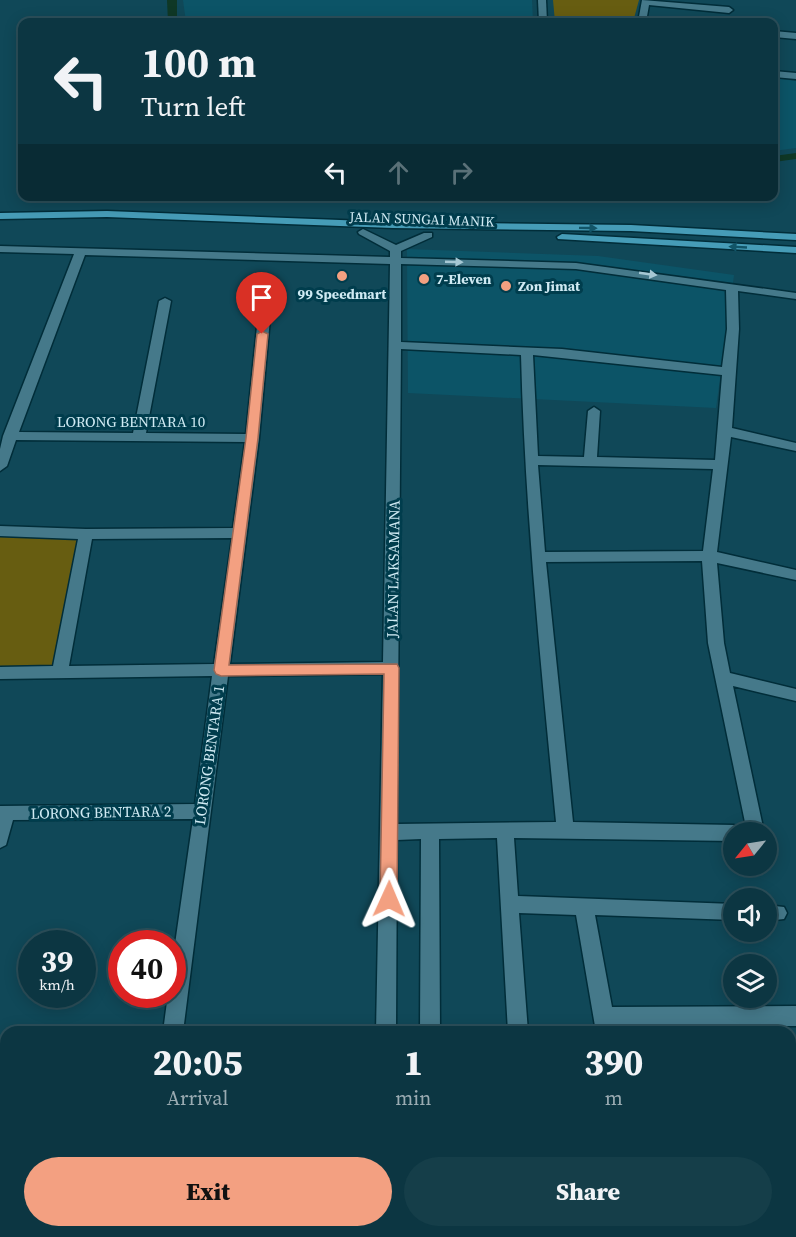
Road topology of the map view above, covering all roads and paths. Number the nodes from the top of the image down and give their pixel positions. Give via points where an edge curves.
1 (542, 0) edge
2 (730, 0) edge
3 (646, 1) edge
4 (729, 10) junction
5 (543, 18) edge
6 (643, 18) edge
7 (728, 18) edge
8 (778, 34) edge
9 (796, 36) edge
10 (778, 74) edge
11 (796, 76) edge
12 (0, 216) edge
13 (47, 217) junction
14 (363, 232) junction
15 (428, 235) junction
16 (796, 237) edge
17 (0, 249) edge
18 (796, 250) edge
19 (81, 251) junction
20 (396, 255) junction
21 (732, 287) junction
22 (796, 296) edge
23 (266, 297) dead end
24 (165, 301) dead end
25 (395, 345) junction
26 (527, 351) junction
27 (728, 372) junction
28 (594, 411) dead end
29 (726, 431) junction
30 (10, 436) junction
31 (138, 438) junction
32 (252, 438) junction
33 (796, 447) edge
34 (530, 460) junction
35 (591, 462) junction
36 (722, 465) junction
37 (0, 466) edge
38 (0, 531) edge
39 (240, 533) junction
40 (86, 534) junction
41 (709, 556) junction
42 (537, 557) junction
43 (796, 575) edge
44 (392, 668) junction
45 (221, 670) junction
46 (60, 672) junction
47 (0, 673) edge
48 (725, 678) junction
49 (796, 695) edge
50 (201, 811) junction
51 (3, 813) edge
52 (754, 822) edge
53 (565, 830) junction
54 (505, 831) junction
55 (390, 832) junction
56 (430, 832) junction
57 (723, 833) edge
58 (0, 840) edge
59 (508, 904) junction
60 (584, 908) junction
61 (723, 912) edge
62 (796, 1017) edge
63 (605, 1024) edge
64 (174, 1026) edge
65 (386, 1026) edge
66 (430, 1026) edge
67 (518, 1026) edge

1 - 5 street
2 - 4 street
3 - 4 street
3 - 6 street
4 - 7 street
8 - 9 street
10 - 11 street
12 - 13 main road, JALAN SUNGAI MANIK
13 - 14 main road, JALAN SUNGAI MANIK via 110,223
13 -> 16 main road, JALAN SUNGAI MANIK via 107,214 393,225 631,228
14 - 15 main road, JALAN SUNGAI MANIK
14 - 20 street
18 -> 15 main road, JALAN SUNGAI MANIK via 562,237
15 - 20 street via 409,242
17 - 19 street
19 - 20 street
19 - 30 street
20 -> 21 street via 602,268
20 - 25 street, JALAN LAKSAMANA
21 - 22 street
21 - 27 street via 733,330
23 - 32 street, LORONG BENTARA 1
24 - 31 street
25 - 26 street
25 - 44 street, JALAN LAKSAMANA
26 - 27 street
26 - 34 street
27 - 29 street
28 - 35 street
29 - 33 street
29 - 36 street
30 - 31 street, LORONG BENTARA 10
30 - 37 street
31 - 32 street, LORONG BENTARA 10
32 - 39 street, LORONG BENTARA 1
34 - 35 street
34 - 42 street
35 - 36 street
36 - 41 street
38 - 40 street
39 - 40 street
39 - 45 street, LORONG BENTARA 1
40 - 46 street
41 - 42 street
41 - 43 street
41 - 48 street via 713,619
42 - 53 street
44 - 45 street
44 - 55 street, JALAN LAKSAMANA
45 - 46 street
45 - 50 street, LORONG BENTARA 1
46 - 47 street
48 - 49 street
48 - 52 street
50 - 51 street, LORONG BENTARA 2
50 - 64 street, LORONG BENTARA 1
51 - 58 street
53 - 54 street
53 - 57 street
54 - 56 street
54 - 59 street
55 - 56 street
55 - 65 street, JALAN LAKSAMANA
56 - 66 street
59 - 60 street
59 - 67 street
60 - 61 street
60 - 63 street
62 - 63 street

